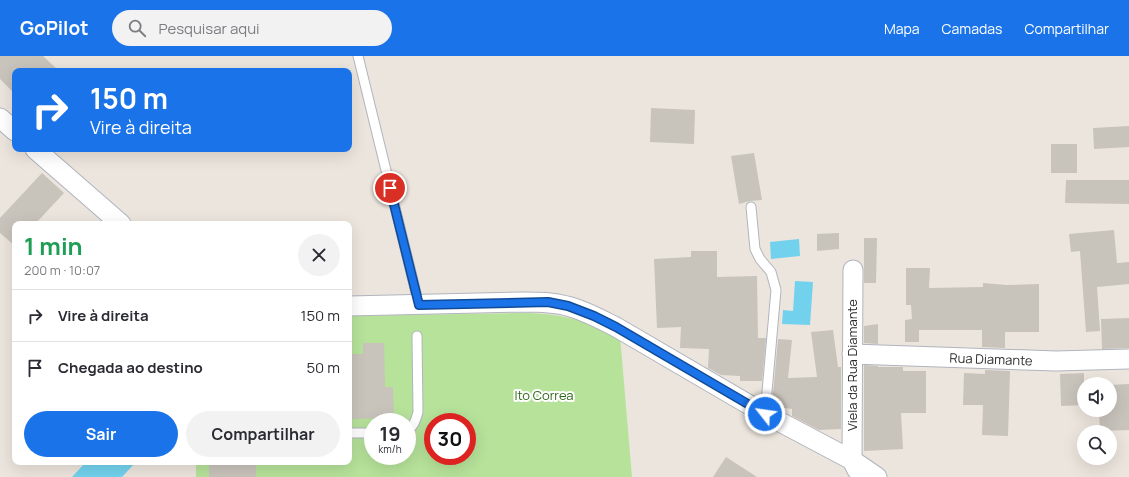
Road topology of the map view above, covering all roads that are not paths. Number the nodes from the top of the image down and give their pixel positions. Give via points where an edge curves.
1 (358, 56) edge
2 (0, 118) edge
3 (12, 129) edge
4 (38, 152) edge
5 (751, 207) dead end
6 (118, 221) edge
7 (853, 270) dead end
8 (419, 305) junction
9 (352, 306) edge
10 (417, 336) dead end
11 (852, 354) junction
12 (1129, 359) edge
13 (765, 414) junction
14 (416, 418) edge
15 (352, 433) edge
16 (364, 433) edge
17 (856, 469) edge
18 (877, 477) edge

1 - 8 lane
2 - 3 street
4 - 6 street
5 - 13 lane via 755,249 771,272 776,290
7 - 11 street, Viela da Rua Diamante
8 - 9 street
8 - 13 street via 548,302 568,306 616,327
10 - 14 lane
11 - 12 street, Rua Diamante via 1056,360
11 - 17 street, Viela da Rua Diamante
13 - 17 street
15 - 16 lane
17 - 18 street

